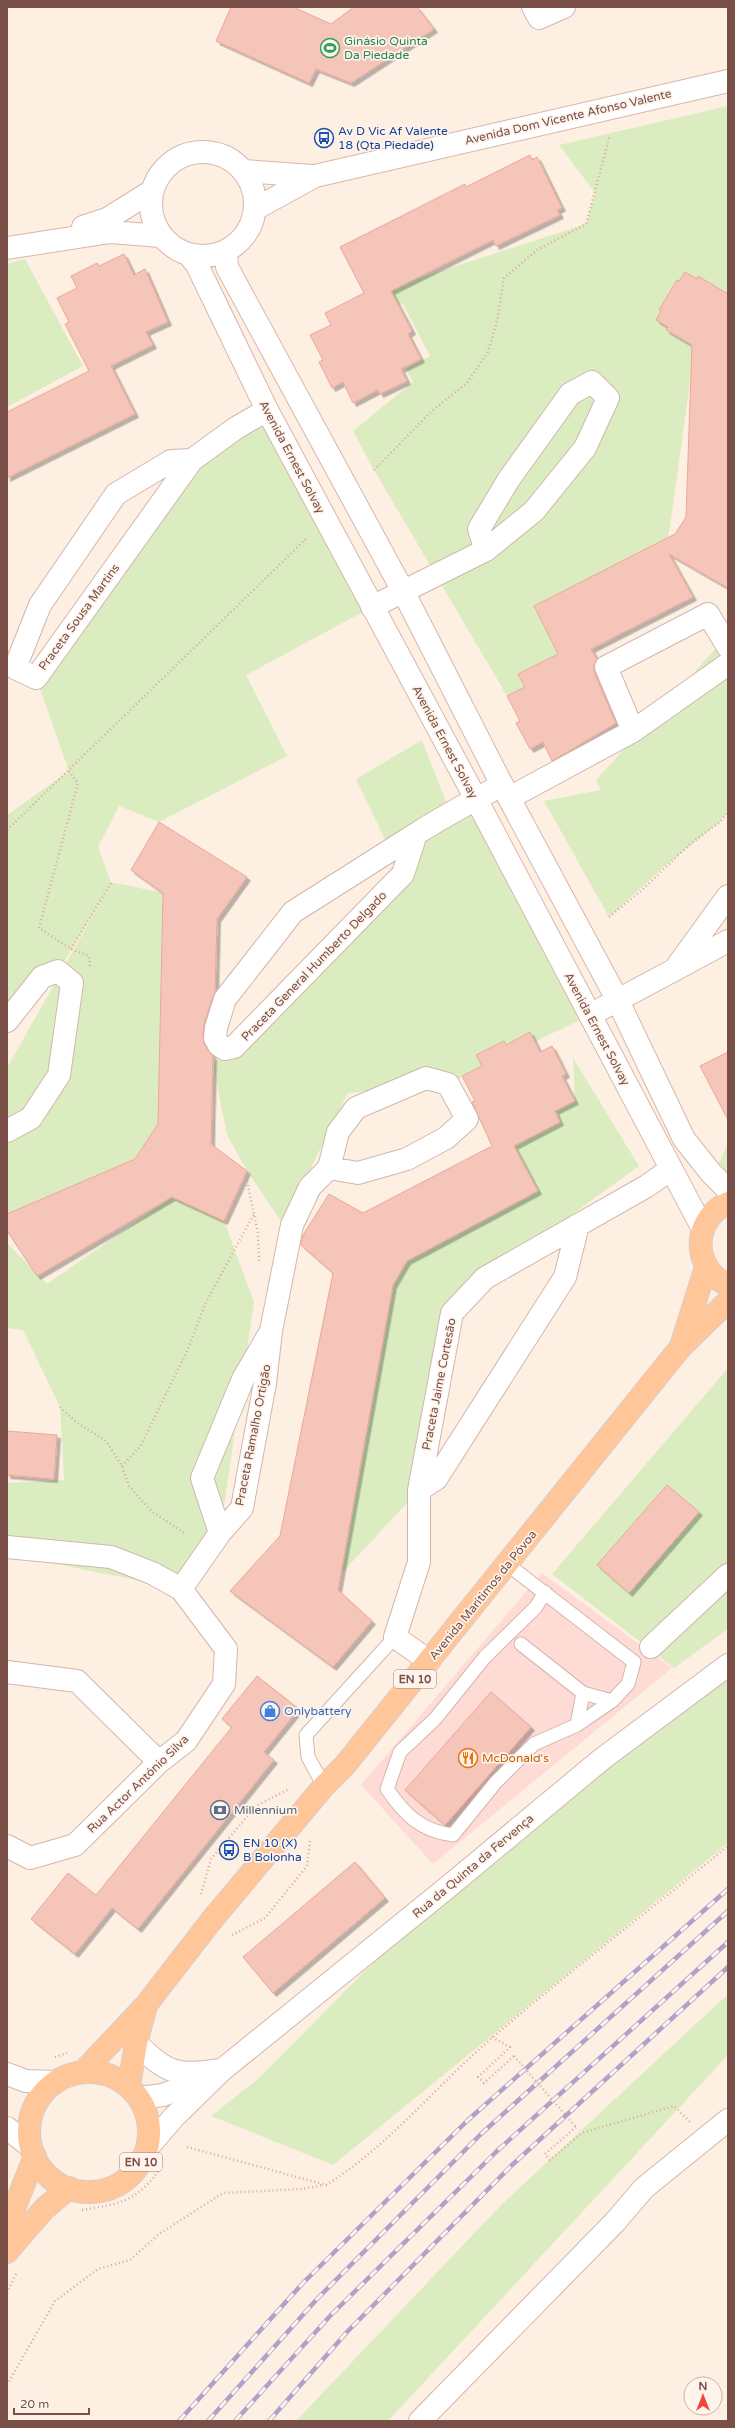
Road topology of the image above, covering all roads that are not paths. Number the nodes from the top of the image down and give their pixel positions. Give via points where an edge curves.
1 (532, 7) edge
2 (564, 7) edge
3 (728, 81) edge
4 (244, 171) junction
5 (315, 176) junction
6 (152, 191) junction
7 (255, 209) junction
8 (161, 236) junction
9 (42, 241) junction
10 (7, 248) edge
11 (226, 252) junction
12 (189, 255) junction
13 (267, 410) junction
14 (192, 460) junction
15 (486, 550) junction
16 (403, 591) junction
17 (372, 607) junction
18 (728, 647) edge
19 (728, 664) edge
20 (633, 731) junction
21 (505, 792) junction
22 (476, 799) junction
23 (416, 834) junction
24 (728, 896) edge
25 (728, 941) edge
26 (675, 969) junction
27 (617, 999) junction
28 (590, 1015) junction
29 (7, 1022) edge
30 (7, 1131) edge
31 (329, 1168) junction
32 (671, 1169) junction
33 (728, 1190) edge
34 (728, 1203) edge
35 (578, 1225) junction
36 (703, 1229) junction
37 (706, 1267) junction
38 (728, 1285) edge
39 (728, 1302) edge
40 (271, 1331) junction
41 (680, 1348) junction
42 (419, 1490) junction
43 (220, 1533) junction
44 (7, 1547) edge
45 (507, 1564) junction
46 (728, 1575) edge
47 (181, 1589) junction
48 (545, 1592) junction
49 (395, 1638) junction
50 (521, 1644) dead end
51 (651, 1647) dead end
52 (429, 1661) junction
53 (728, 1665) edge
54 (7, 1672) edge
55 (583, 1693) junction
56 (612, 1701) junction
57 (577, 1726) junction
58 (159, 1762) junction
59 (324, 1786) junction
60 (7, 1846) edge
61 (146, 2005) junction
62 (136, 2043) junction
63 (222, 2070) junction
64 (83, 2072) junction
65 (7, 2074) edge
66 (55, 2082) junction
67 (134, 2092) junction
68 (728, 2120) edge
69 (7, 2128) edge
70 (148, 2147) junction
71 (33, 2152) junction
72 (69, 2188) junction
73 (7, 2240) edge
74 (7, 2252) edge
75 (420, 2421) edge

1 - 2 street via 539,18
3 - 5 street, Avenida Dom Vicente Afonso Valente
4 - 5 street, Avenida Dom Vicente Afonso Valente
4 - 6 street via 231,160 200,152 183,156 169,164 158,176
4 - 7 street via 251,183
5 - 7 street, Avenida Dom Vicente Afonso Valente
6 - 8 street via 150,207 153,222
6 - 9 street via 107,219
7 - 11 street via 244,236
8 - 9 street via 110,232
8 - 12 street via 178,251
9 - 10 street
11 - 12 street via 214,256
11 - 16 street via 227,267
12 - 13 street, Avenida Ernest Solvay via 197,265
13 - 14 street, Praceta Sousa Martins via 236,428
13 - 17 street, Avenida Ernest Solvay
14 - 14 street, Praceta Sousa Martins via 171,461 116,494 40,605 16,668 36,678
15 - 15 street via 534,511 585,448 608,398 592,382 570,394 509,480 479,529
15 - 16 street
16 - 17 street
16 - 21 street
17 - 22 street, Avenida Ernest Solvay
18 - 20 street via 708,614 606,667
19 - 20 street, Praceta General Humberto Delgado
20 - 21 street, Praceta General Humberto Delgado
21 - 22 street, Praceta General Humberto Delgado
21 - 27 street
22 - 23 street, Praceta General Humberto Delgado
22 - 28 street, Avenida Ernest Solvay
23 - 23 street, Praceta General Humberto Delgado via 293,912 226,999 216,1028 215,1038 219,1045 225,1049 234,1048 403,874
24 - 26 street
25 - 26 street
26 - 27 street
27 - 28 street
27 - 33 street via 684,1139 710,1173
28 - 32 street, Avenida Ernest Solvay
29 - 30 street via 42,977 58,971 72,983 59,1075 31,1118
31 - 31 street via 358,1173 407,1159 446,1138 467,1119 448,1084 426,1078 356,1108 338,1132
31 - 40 street, Praceta Ramalho Ortigão via 310,1187 292,1225
32 - 35 street, Praceta Jaime Cortesão via 647,1186
32 - 36 street, Avenida Ernest Solvay
34 - 36 main road via 710,1216
35 - 42 street, Praceta Jaime Cortesão via 565,1278 436,1479
35 - 42 street, Praceta Jaime Cortesão via 485,1278 452,1313
36 - 37 main road via 700,1240 701,1254
37 - 38 main road
37 - 41 main road, Avenida Marítimos da Póvoa
39 - 41 main road, Avenida Marítimos da Póvoa / EN 10
40 - 43 street, Praceta Ramalho Ortigão via 265,1383 242,1508
40 - 43 street, Praceta Ramalho Ortigão via 243,1379 202,1478
41 - 45 main road, Avenida Marítimos da Póvoa / EN 10
42 - 49 street, Praceta Jaime Cortesão via 419,1562
43 - 47 street, Praceta Ramalho Ortigão
44 - 47 street, Rua Actor António Silva via 111,1557 152,1573
45 - 48 lane
45 - 52 main road, Avenida Marítimos da Póvoa / EN 10
46 - 51 street
47 - 58 street, Rua Actor António Silva via 226,1649 224,1684 186,1741
48 - 56 lane via 634,1662 628,1684
48 - 57 lane via 536,1607 485,1657 435,1719 400,1752 388,1789 403,1812 435,1833 453,1835 496,1782 534,1744
49 - 52 street
49 - 59 lane via 306,1735 308,1757
50 - 55 lane
52 - 59 main road, Avenida Marítimos da Póvoa / EN 10
53 - 63 street, Rua da Quinta da Fervença via 602,1759
54 - 58 street via 78,1681
55 - 56 lane
55 - 57 lane
56 - 57 lane
58 - 60 street, Rua Actor António Silva via 75,1845 30,1858
59 - 61 main road, Avenida Marítimos da Póvoa / EN 10 via 211,1921
61 - 62 main road, Avenida Marítimos da Póvoa / EN 10
61 - 64 main road, Avenida Marítimos da Póvoa / EN 10
62 - 63 street via 153,2060 170,2070 191,2074
62 - 67 main road, Avenida Marítimos da Póvoa / EN 10
63 - 67 street, Rua da Quinta da Fervença via 164,2095
63 - 70 street, Rua da Quinta da Fervença via 174,2117
64 - 66 main road
64 - 67 main road via 98,2072 114,2077
65 - 66 street via 26,2081
66 - 71 main road via 43,2093 33,2112 29,2132
67 - 70 main road, EN 10 via 150,2125
68 - 75 street via 644,2188 615,2222
69 - 71 street
70 - 72 main road, EN 10 via 143,2160 131,2175 116,2186 97,2191
71 - 72 main road, EN 10 via 49,2176
71 - 73 main road via 13,2211
72 - 74 main road via 44,2209

